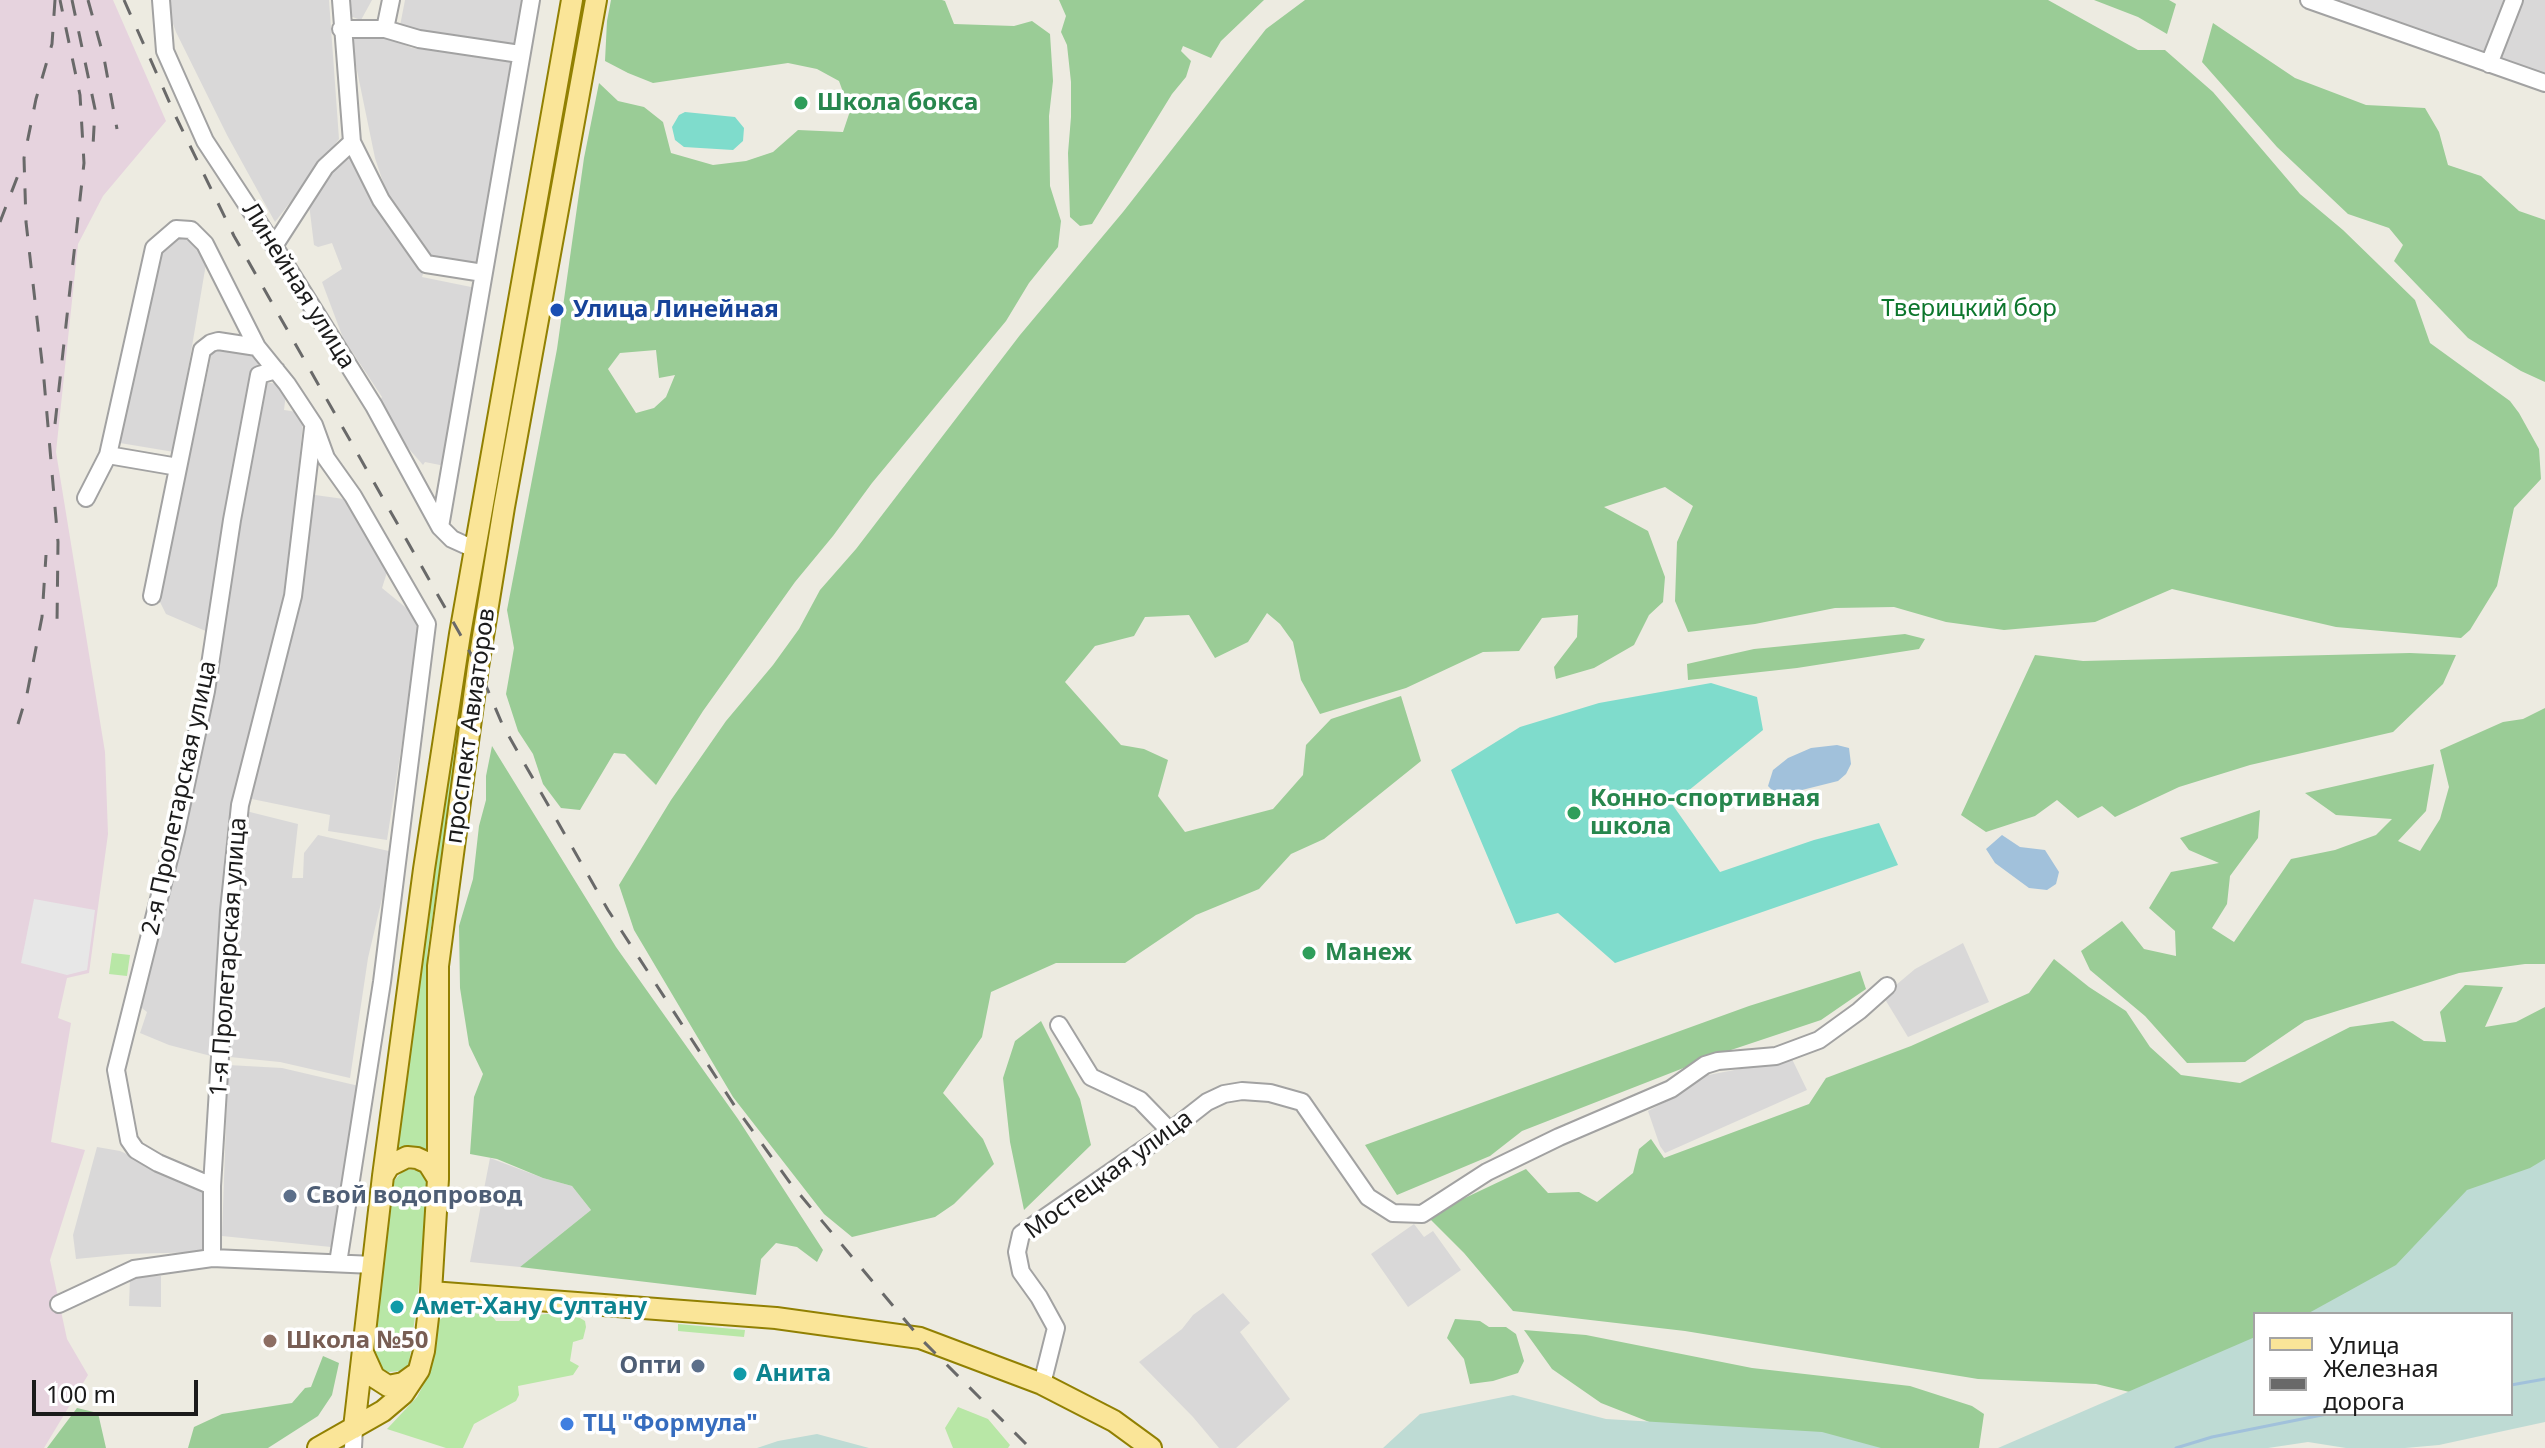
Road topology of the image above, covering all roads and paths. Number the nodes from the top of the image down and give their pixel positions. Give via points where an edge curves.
1 (161, 0) edge
2 (341, 0) edge
3 (391, 0) edge
4 (531, 0) edge
5 (572, 0) edge
6 (596, 0) edge
7 (2309, 0) edge
8 (2514, 0) edge
9 (341, 29) junction
10 (385, 29) junction
11 (520, 54) junction
12 (2489, 64) junction
13 (2545, 83) edge
14 (352, 142) junction
15 (274, 246) junction
16 (483, 273) junction
17 (257, 347) junction
18 (276, 370) junction
19 (314, 425) junction
20 (108, 455) junction
21 (178, 467) junction
22 (86, 498) dead end
23 (440, 527) junction
24 (474, 549) junction
25 (152, 596) dead end
26 (1887, 986) dead end
27 (1059, 1025) dead end
28 (1170, 1131) junction
29 (383, 1176) junction
30 (438, 1179) junction
31 (212, 1186) junction
32 (212, 1258) junction
33 (338, 1263) junction
34 (374, 1265) junction
35 (431, 1292) junction
36 (59, 1304) dead end
37 (364, 1355) junction
38 (419, 1370) junction
39 (1042, 1384) junction
40 (353, 1438) edge
41 (318, 1448) edge
42 (1151, 1448) edge

1 - 15 street, Линейная улица via 165,51 205,141
2 - 9 street
3 - 10 street
4 - 11 street
5 - 24 main road, проспект Авиаторов
6 - 30 main road, проспект Авиаторов via 504,507 467,746 438,966
7 - 12 street
8 - 12 street
9 - 10 street
9 - 14 street
10 - 11 street
11 - 16 street
12 - 13 street
14 - 15 street via 325,167
14 - 16 street via 381,200 426,264
15 - 23 street, Линейная улица via 374,406
16 - 23 street
17 - 18 street
17 - 20 street via 199,235 176,229 154,248
17 - 21 street via 218,341 202,350
18 - 19 street
18 - 31 street, 2-я Пролетарская улица via 259,375 206,691 116,1070 129,1140 136,1150
19 - 31 street, 1-я Пролетарская улица via 293,596 240,805
19 - 33 street via 326,458 427,624 382,982
20 - 21 street
20 - 22 street
21 - 25 street
23 - 24 street, Линейная улица
24 - 29 main road, проспект Авиаторов
26 - 28 street, Мостецкая улица via 1819,1040 1776,1056 1705,1065 1671,1089 1487,1172 1422,1214 1393,1213 1368,1197 1302,1102 1270,1093 1224,1094
27 - 28 street via 1091,1077 1140,1100
28 - 39 street, Мостецкая улица via 1021,1234 1021,1272 1056,1328
29 - 30 main road via 389,1166 407,1157 428,1163
29 - 34 main road, проспект Авиаторов
30 - 35 main road, проспект Авиаторов
31 - 32 street, 1-я Пролетарская улица
32 - 33 street
32 - 36 street via 134,1269
33 - 34 street
34 - 37 main road, проспект Авиаторов
35 - 38 main road, проспект Авиаторов
35 - 39 main road via 776,1318 920,1338
37 - 38 main road via 374,1377 388,1386 403,1383
37 - 40 main road, проспект Авиаторов
38 - 40 main road, проспект Авиаторов via 403,1394
39 - 42 main road via 1114,1421
40 - 41 main road

